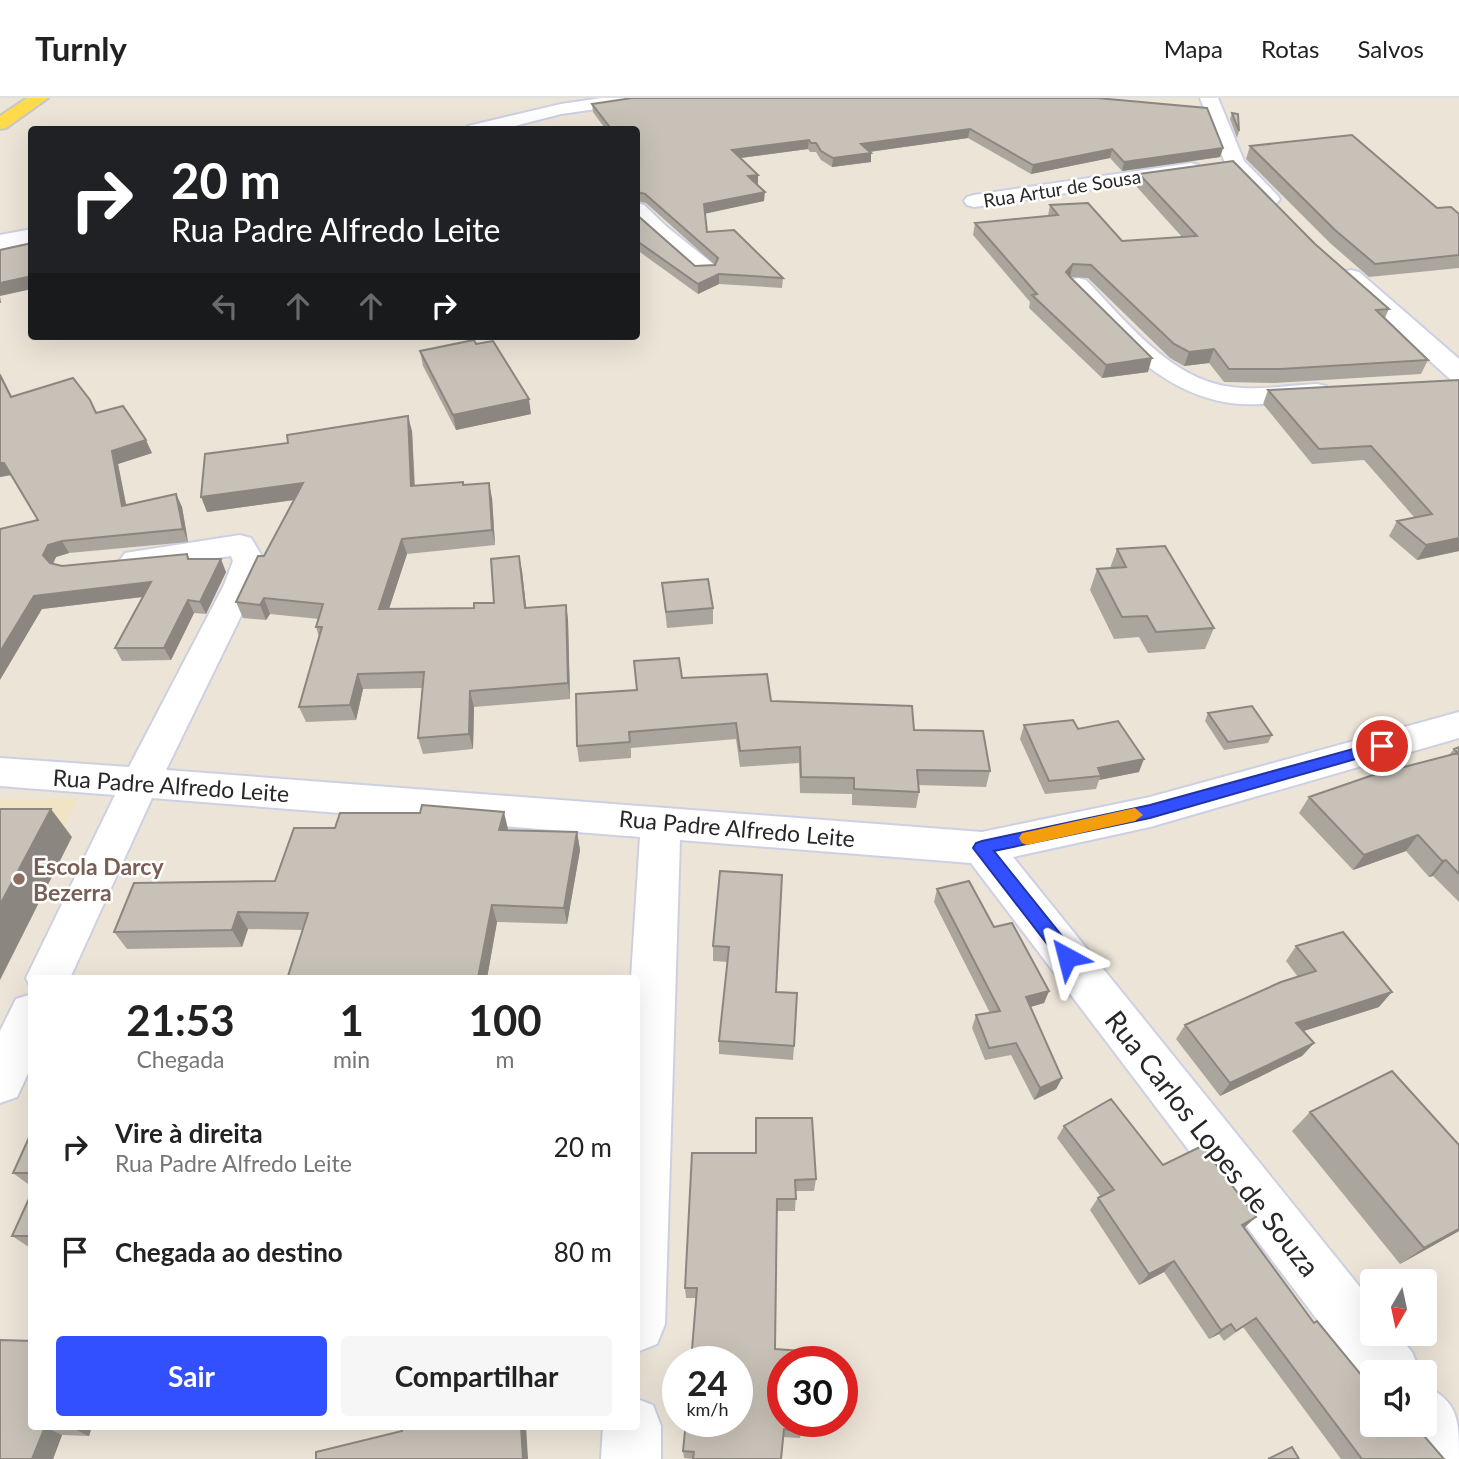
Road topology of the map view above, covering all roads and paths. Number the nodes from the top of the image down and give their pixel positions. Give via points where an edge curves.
1 (38, 98) edge
2 (639, 98) edge
3 (1209, 98) edge
4 (557, 104) edge
5 (0, 124) edge
6 (488, 126) edge
7 (573, 126) edge
8 (1234, 163) junction
9 (974, 201) dead end
10 (1282, 211) edge
11 (640, 212) edge
12 (28, 236) edge
13 (0, 243) edge
14 (1330, 259) edge
15 (705, 270) edge
16 (1078, 285) edge
17 (1459, 373) edge
18 (1459, 382) edge
19 (1433, 384) edge
20 (1341, 390) edge
21 (108, 562) edge
22 (1459, 724) edge
23 (0, 772) edge
24 (140, 783) junction
25 (661, 822) junction
26 (982, 848) junction
27 (49, 975) edge
28 (28, 1022) edge
29 (0, 1081) edge
30 (640, 1261) edge
31 (1383, 1360) edge
32 (632, 1430) edge
33 (1437, 1430) edge
34 (1459, 1458) edge
35 (631, 1459) edge

1 - 5 main road
2 - 4 street
3 - 8 street
4 - 6 street
4 - 7 street
8 - 9 street, Rua Artur de Sousa
8 - 10 street
11 - 15 street
12 - 13 street
14 - 17 street
16 - 20 street via 1159,365 1191,384 1232,395
18 - 19 street
21 - 24 street via 240,545 249,561
22 - 26 street, Rua Padre Alfredo Leite via 1150,811
23 - 24 street, Rua Padre Alfredo Leite
24 - 25 street, Rua Padre Alfredo Leite
24 - 27 street
25 - 26 street, Rua Padre Alfredo Leite
25 - 30 street
26 - 31 street, Rua Carlos Lopes de Souza
28 - 29 street
32 - 35 street
33 - 34 street

